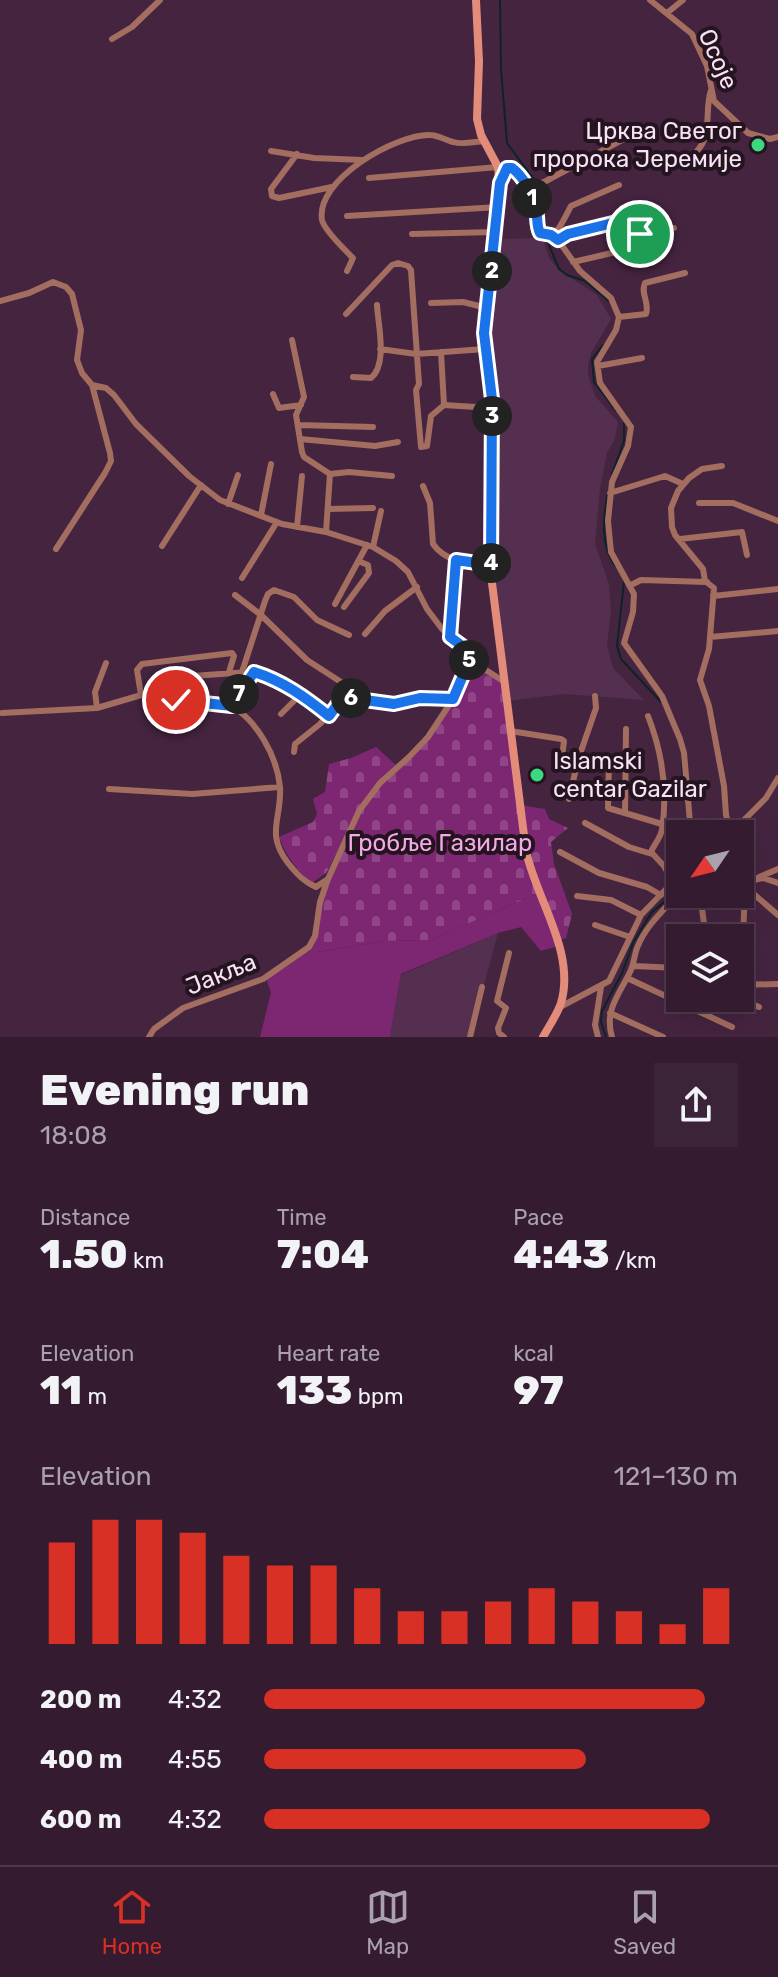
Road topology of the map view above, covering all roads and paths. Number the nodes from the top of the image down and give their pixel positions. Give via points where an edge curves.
1 (160, 0) edge
2 (476, 0) edge
3 (650, 0) edge
4 (683, 0) edge
5 (667, 13) junction
6 (112, 39) dead end
7 (711, 90) junction
8 (633, 134) dead end
9 (778, 137) edge
10 (484, 141) junction
11 (271, 151) dead end
12 (697, 151) dead end
13 (297, 154) junction
14 (362, 160) junction
15 (498, 167) junction
16 (369, 178) dead end
17 (500, 183) junction
18 (619, 185) dead end
19 (534, 186) junction
20 (332, 187) junction
21 (499, 207) junction
22 (347, 216) dead end
23 (674, 228) dead end
24 (496, 232) junction
25 (412, 234) dead end
26 (553, 237) junction
27 (616, 252) dead end
28 (573, 262) junction
29 (347, 271) dead end
30 (685, 273) dead end
31 (0, 301) edge
32 (431, 303) dead end
33 (377, 305) dead end
34 (487, 308) junction
35 (346, 314) dead end
36 (619, 317) junction
37 (292, 340) dead end
38 (380, 349) junction
39 (485, 349) junction
40 (441, 352) junction
41 (416, 354) junction
42 (642, 358) dead end
43 (598, 366) junction
44 (353, 377) dead end
45 (92, 385) junction
46 (273, 394) dead end
47 (301, 405) junction
48 (444, 405) junction
49 (492, 408) junction
50 (298, 425) junction
51 (373, 427) dead end
52 (300, 439) junction
53 (398, 442) dead end
54 (271, 464) dead end
55 (722, 466) dead end
56 (330, 474) junction
57 (238, 475) dead end
58 (302, 476) dead end
59 (392, 476) dead end
60 (683, 484) junction
61 (201, 485) junction
62 (423, 486) dead end
63 (610, 493) junction
64 (699, 503) dead end
65 (228, 504) junction
66 (328, 509) junction
67 (261, 515) junction
68 (778, 521) edge
69 (277, 522) junction
70 (297, 527) junction
71 (326, 532) junction
72 (680, 539) junction
73 (162, 546) dead end
74 (370, 546) junction
75 (56, 549) dead end
76 (747, 555) dead end
77 (456, 560) junction
78 (358, 561) junction
79 (491, 565) junction
80 (242, 578) dead end
81 (707, 582) junction
82 (631, 585) junction
83 (417, 587) junction
84 (778, 589) edge
85 (235, 595) dead end
86 (713, 596) junction
87 (335, 604) dead end
88 (344, 607) dead end
89 (261, 615) junction
90 (778, 631) edge
91 (365, 634) dead end
92 (349, 635) dead end
93 (450, 637) junction
94 (710, 637) junction
95 (470, 659) junction
96 (106, 663) dead end
97 (229, 672) junction
98 (242, 672) junction
99 (254, 672) junction
100 (503, 681) junction
101 (164, 688) junction
102 (301, 694) junction
103 (141, 695) junction
104 (595, 696) dead end
105 (343, 697) junction
106 (453, 699) junction
107 (232, 706) junction
108 (97, 708) junction
109 (2, 713) dead end
110 (281, 714) dead end
111 (329, 716) junction
112 (648, 716) dead end
113 (626, 729) dead end
114 (510, 731) junction
115 (294, 752) dead end
116 (609, 759) dead end
117 (561, 766) dead end
118 (777, 784) edge
119 (280, 787) junction
120 (109, 789) dead end
121 (569, 799) dead end
122 (625, 813) junction
123 (690, 820) edge
124 (727, 820) edge
125 (743, 820) edge
126 (585, 823) dead end
127 (662, 824) junction
128 (560, 852) dead end
129 (652, 854) junction
130 (778, 869) edge
131 (758, 878) junction
132 (328, 879) junction
133 (754, 880) edge
134 (778, 883) edge
135 (754, 894) edge
136 (661, 895) junction
137 (577, 896) dead end
138 (666, 905) edge
139 (641, 915) junction
140 (778, 915) edge
141 (595, 925) dead end
142 (630, 937) junction
143 (509, 953) dead end
144 (633, 966) junction
145 (666, 967) edge
146 (627, 978) junction
147 (616, 984) junction
148 (778, 984) edge
149 (754, 985) edge
150 (482, 987) dead end
151 (601, 987) junction
152 (754, 1005) edge
153 (560, 1007) junction
154 (759, 1007) dead end
155 (610, 1013) junction
156 (732, 1027) dead end
157 (149, 1037) edge
158 (470, 1037) edge
159 (504, 1037) edge
160 (543, 1037) edge
161 (598, 1037) edge
162 (612, 1037) edge
163 (663, 1037) edge

1 - 6 street
2 - 10 main road via 476,109
3 - 5 street, Осоје
4 - 5 street, Осоје
5 - 7 street, Осоје via 692,34
7 - 9 street, Осоје via 714,101 748,133
7 - 12 street via 707,139
8 - 19 street
10 - 14 street via 455,143 429,134
10 - 15 main road
11 - 13 street
13 - 14 street
13 - 20 street via 271,189 272,196
14 - 20 street
15 - 16 street
15 - 17 main road
17 - 19 street via 509,168
17 - 21 main road
18 - 26 street via 571,206
19 - 26 street via 537,229
20 - 29 street via 321,216 353,258
21 - 22 street
21 - 24 main road
23 - 26 street via 644,235 621,221
24 - 25 street
24 - 34 main road
26 - 28 street
27 - 28 street
28 - 36 street via 611,298
30 - 36 street via 645,283 646,314
31 - 45 street via 53,282 66,287 81,330 77,360
32 - 34 street
33 - 38 street
34 - 39 main road
35 - 41 street via 392,265 408,266
36 - 43 street
37 - 47 street via 304,397
38 - 41 street
38 - 44 street via 376,375
39 - 40 street
39 - 49 main road
40 - 41 street
40 - 48 street
41 - 48 street via 421,447 430,439 431,416
42 - 43 street
43 - 63 street via 600,383 631,427
45 - 61 street via 114,395 136,424
45 - 75 street via 111,461
46 - 47 street via 279,408
47 - 50 street
48 - 49 street
49 - 79 main road
50 - 51 street
50 - 52 street
52 - 53 street via 379,446
52 - 56 street via 304,457
54 - 67 street
55 - 60 street via 702,469
56 - 59 street
56 - 66 street
57 - 65 street
58 - 70 street
60 - 63 street via 656,477
60 - 72 street via 671,508 672,527
61 - 65 street
61 - 73 street
62 - 77 street via 434,546
63 - 82 street via 609,547
64 - 68 street via 733,503
65 - 67 street
66 - 71 street
66 - 74 street via 377,509
67 - 69 street
69 - 70 street
69 - 80 street
70 - 71 street
71 - 74 street
72 - 76 street via 742,532
72 - 81 street
74 - 78 street
74 - 83 street via 400,564
77 - 79 street
77 - 93 street
78 - 87 street
78 - 88 street via 368,565 369,573
79 - 100 main road
81 - 82 street via 641,580
81 - 86 street via 714,588
82 - 123 street via 634,605 624,643 662,696 680,739
83 - 91 street
83 - 93 street via 430,614
84 - 86 street
85 - 89 street
86 - 94 street
89 - 92 street via 268,594 279,590 317,620
89 - 98 street
89 - 105 street via 307,660 344,684
90 - 94 street
93 - 95 street
94 - 124 street via 700,680
95 - 100 street
95 - 106 street, Јакља
96 - 108 street via 95,692
97 - 98 street
97 - 101 street via 193,676
97 - 103 street via 232,653 142,664 137,670
98 - 99 street
99 - 102 street
99 - 107 street
100 - 114 main road
101 - 103 street
101 - 107 street via 169,700
102 - 110 street
102 - 111 street
103 - 108 street
104 - 121 street
105 - 106 street via 394,704
105 - 111 street
106 - 132 street, Јакља via 423,743 371,793
107 - 119 street via 268,746
108 - 109 street
111 - 115 street via 295,744
112 - 127 street via 662,762
113 - 122 street
114 - 117 street via 564,741
114 - 153 main road via 528,862 561,960
116 - 122 street via 608,806
118 - 125 street
119 - 120 street via 180,794
119 - 132 street via 278,849 308,884 316,887
122 - 127 street
126 - 129 street
127 - 129 street
128 - 136 street via 599,873
129 - 136 street via 673,882
130 - 131 street
131 - 133 street
131 - 134 street
132 - 157 street, Јакља via 315,936 306,950 263,979 183,1008
135 - 140 street
136 - 139 street
137 - 139 street via 611,900
138 - 144 street via 646,931
139 - 142 street
141 - 142 street
142 - 147 street
143 - 159 street via 497,1001 506,1008 498,1030
144 - 145 street
144 - 146 street
146 - 147 street
146 - 156 street
147 - 151 street
147 - 155 street
148 - 149 street
150 - 158 street
151 - 153 street
151 - 161 street
152 - 154 street
153 - 160 main road
155 - 162 street
155 - 163 street

